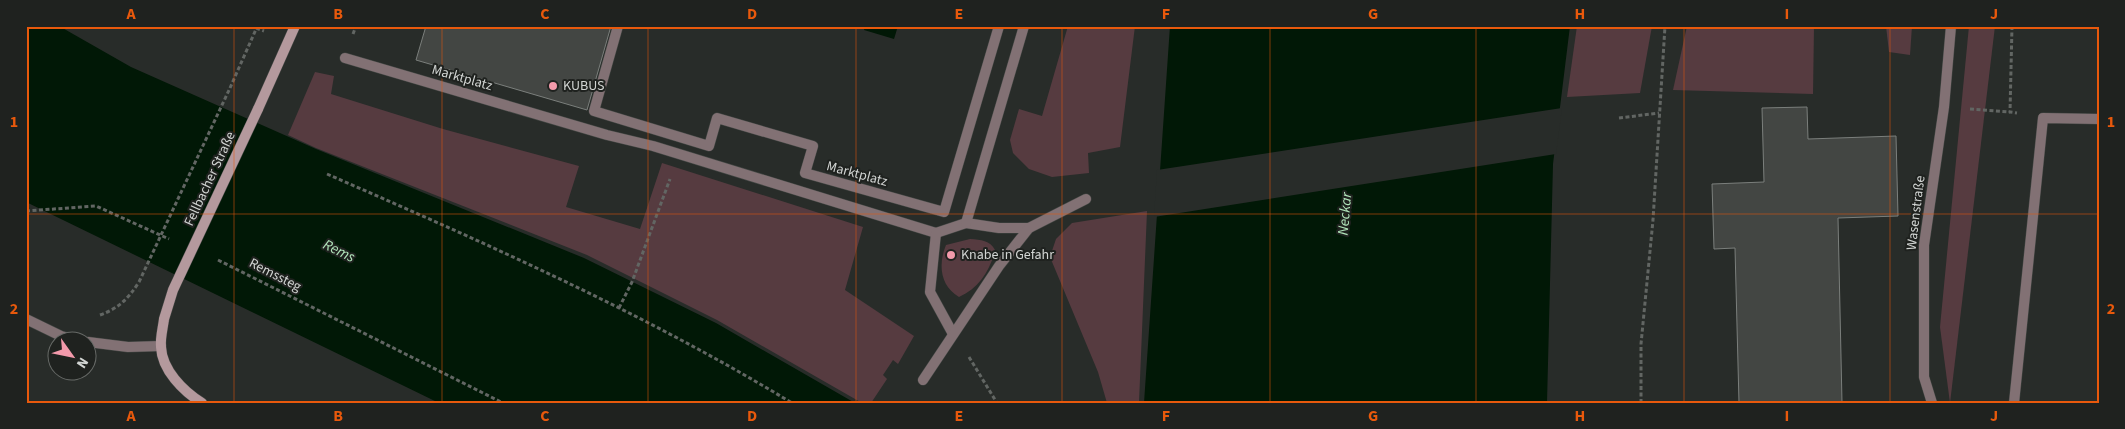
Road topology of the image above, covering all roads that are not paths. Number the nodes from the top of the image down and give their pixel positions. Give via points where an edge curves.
1 (295, 26) edge
2 (618, 26) edge
3 (999, 26) edge
4 (1024, 26) edge
5 (1951, 26) edge
6 (345, 58) dead end
7 (2099, 119) edge
8 (634, 124) junction
9 (629, 142) junction
10 (1086, 199) dead end
11 (966, 223) junction
12 (1029, 228) junction
13 (936, 233) junction
14 (26, 319) edge
15 (53, 332) edge
16 (953, 334) junction
17 (98, 344) edge
18 (160, 346) junction
19 (923, 380) dead end
20 (202, 403) edge
21 (1932, 403) edge
22 (2014, 403) edge

1 - 18 main road, Fellbacher Straße, bridge via 173,290
2 - 8 street, Marktplatz via 594,112
3 - 8 street, Marktplatz via 944,212 805,174 814,146 717,118 709,146
4 - 11 street
5 - 21 street, Wasenstraße via 1944,107 1924,245 1924,377
6 - 9 street, Marktplatz
7 - 22 street via 2042,118
8 - 9 street
9 - 13 street, Marktplatz via 680,154
10 - 12 street
11 - 12 street
11 - 13 street
12 - 16 street via 998,266
13 - 16 street via 930,292
14 - 15 street
16 - 19 street
17 - 18 street via 128,348
18 - 20 main road via 164,362 177,381

